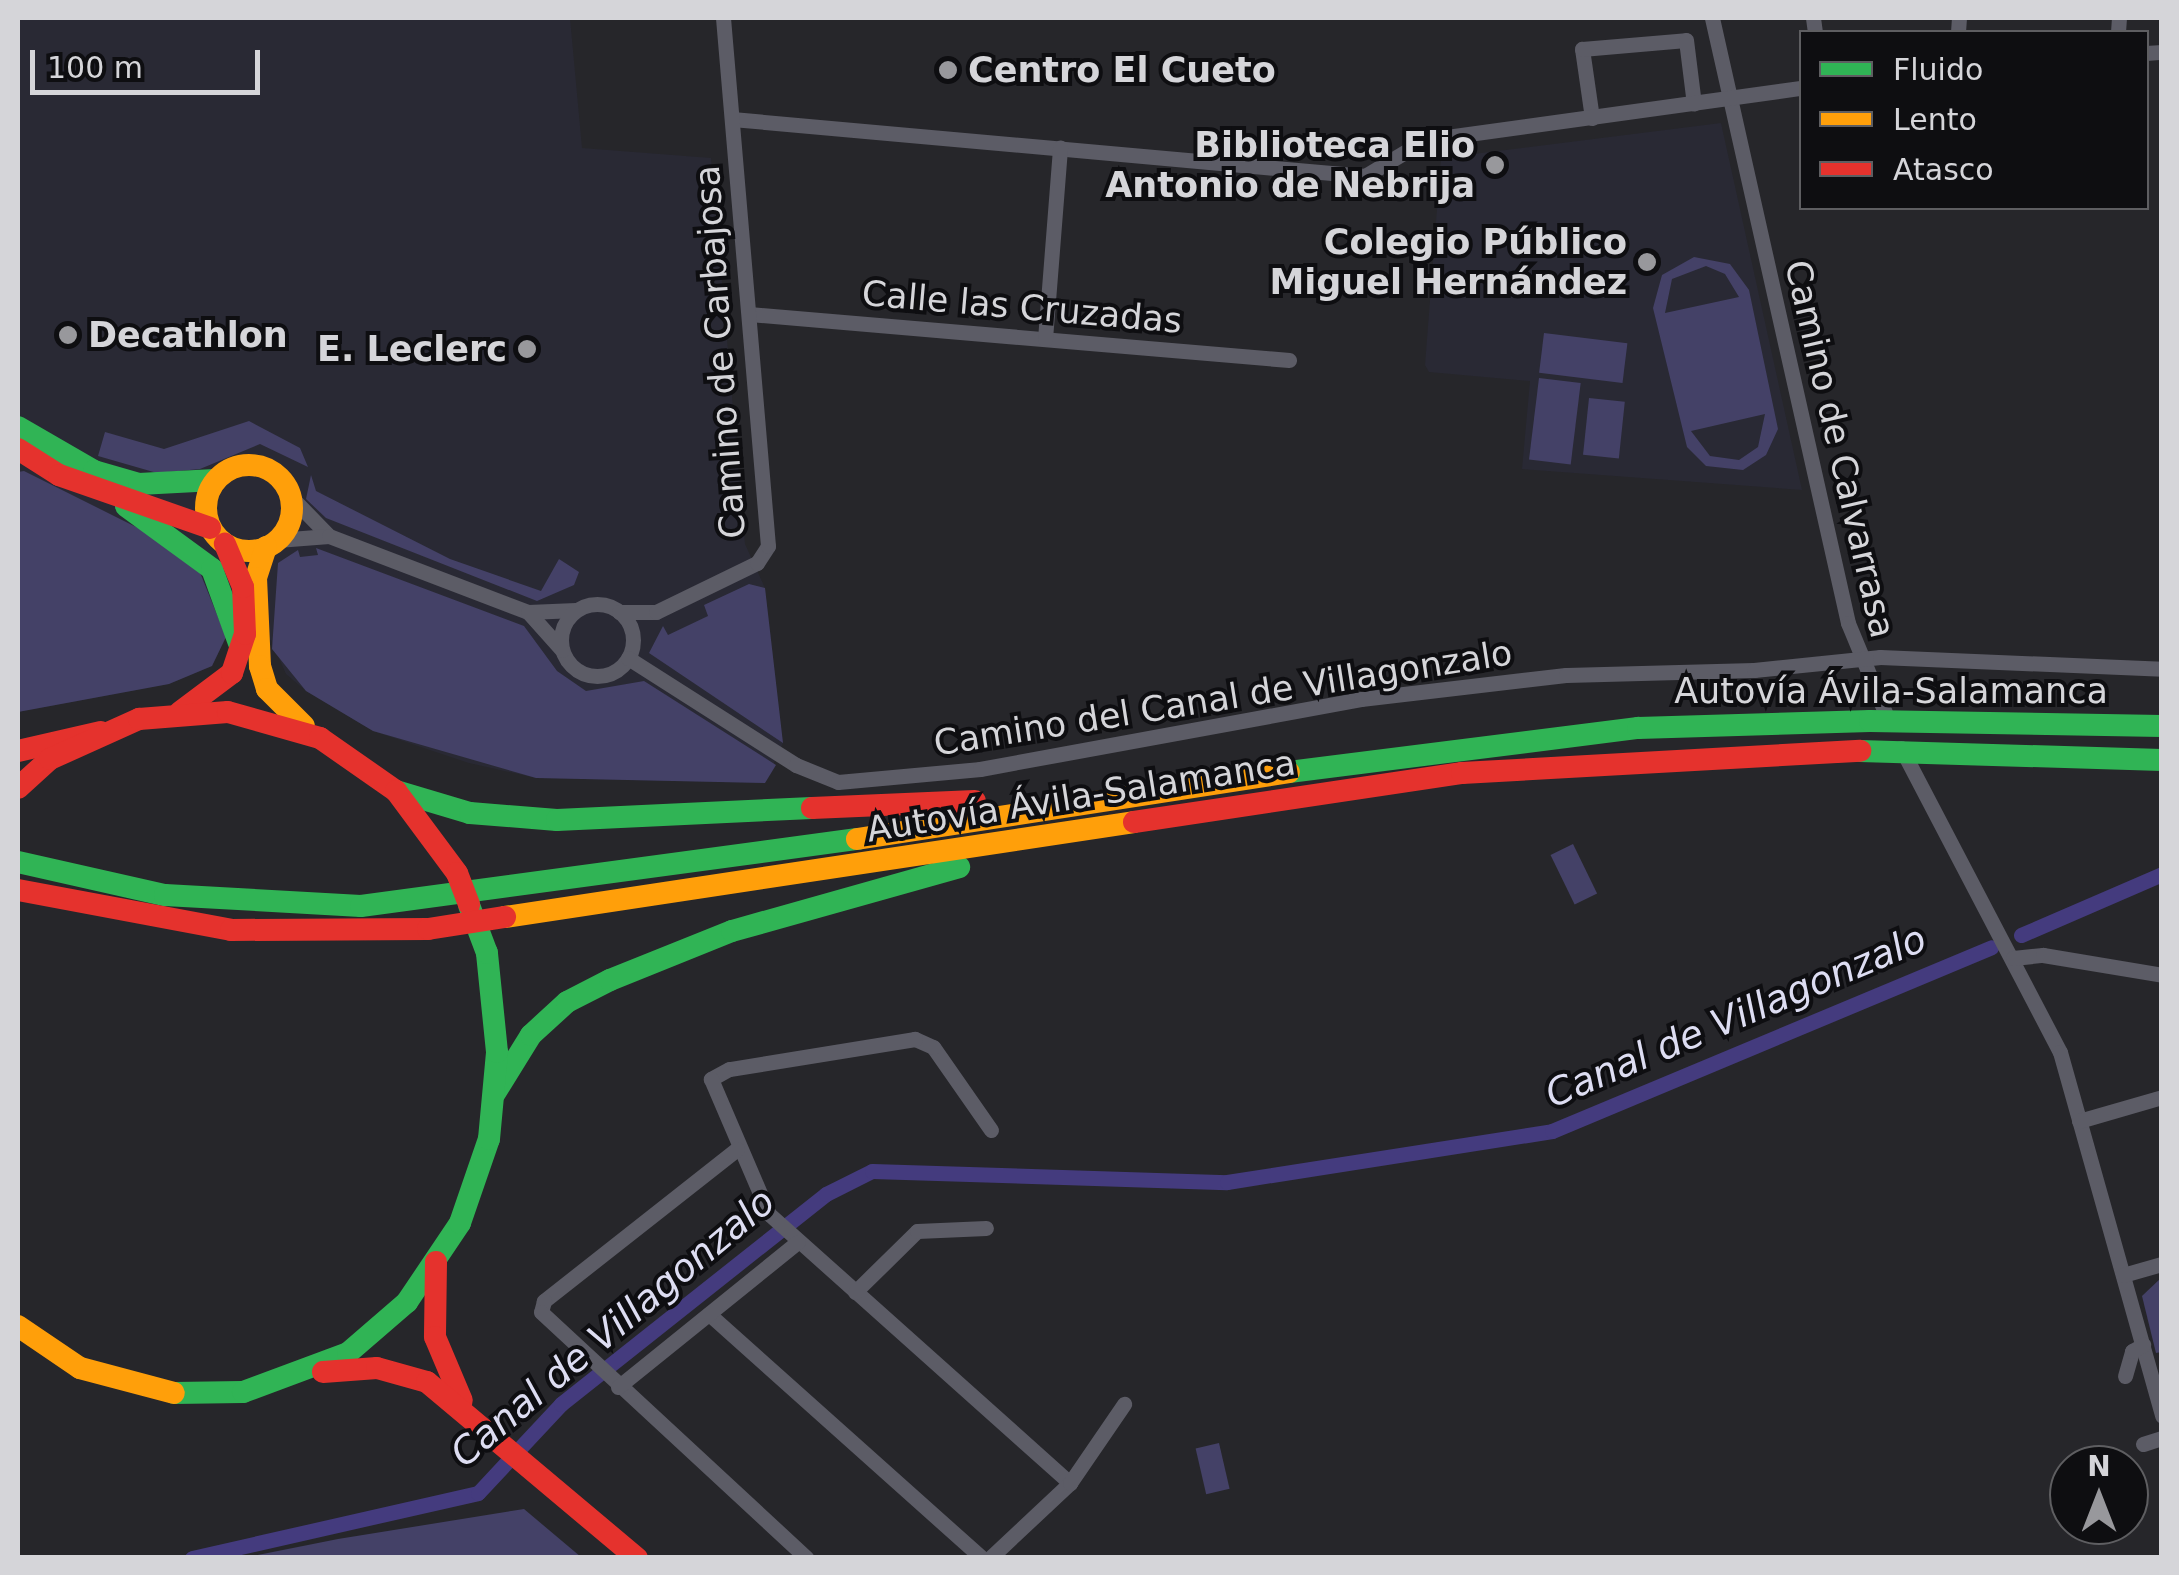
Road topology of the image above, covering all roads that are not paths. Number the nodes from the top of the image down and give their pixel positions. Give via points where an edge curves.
1 (722, 18) edge
2 (1712, 18) edge
3 (1799, 88) edge
4 (1727, 99) junction
5 (1694, 104) junction
6 (732, 118) junction
7 (1592, 118) junction
8 (1060, 148) junction
9 (749, 314) junction
10 (1045, 339) junction
11 (1289, 360) dead end
12 (18, 427) edge
13 (18, 449) edge
14 (215, 480) junction
15 (115, 496) junction
16 (291, 497) junction
17 (218, 536) junction
18 (329, 536) junction
19 (272, 544) junction
20 (576, 610) junction
21 (528, 612) junction
22 (620, 612) junction
23 (651, 614) junction
24 (240, 646) junction
25 (562, 650) junction
26 (630, 650) junction
27 (1858, 657) junction
28 (2162, 669) edge
29 (180, 712) junction
30 (2162, 726) edge
31 (101, 732) junction
32 (320, 738) junction
33 (18, 751) edge
34 (2162, 760) edge
35 (18, 788) edge
36 (1161, 789) junction
37 (396, 791) junction
38 (1111, 826) junction
39 (18, 862) edge
40 (18, 890) edge
41 (2013, 958) junction
42 (2162, 974) edge
43 (495, 1094) junction
44 (2162, 1097) edge
45 (2079, 1121) junction
46 (991, 1130) dead end
47 (737, 1150) junction
48 (986, 1228) dead end
49 (795, 1238) junction
50 (436, 1262) junction
51 (2162, 1264) edge
52 (2123, 1275) junction
53 (855, 1292) junction
54 (709, 1314) junction
55 (18, 1326) edge
56 (2143, 1345) junction
57 (303, 1374) junction
58 (2125, 1376) dead end
59 (607, 1377) junction
60 (1124, 1404) dead end
61 (465, 1407) junction
62 (2162, 1416) edge
63 (2162, 1438) edge
64 (2143, 1444) dead end
65 (1070, 1483) junction
66 (637, 1558) edge
67 (807, 1558) edge
68 (982, 1558) edge
69 (990, 1558) edge

1 - 6 street, Camino de Carbajosa
2 - 4 street, Camino de Calvarrasa
3 - 4 street
4 - 5 street
4 - 27 street, Camino de Calvarrasa
5 - 7 street
5 - 7 street via 1686,40 1582,49
6 - 8 street
6 - 9 street, Camino de Carbajosa
7 - 8 street via 1425,140 1365,176
8 - 10 street
9 - 10 street, Calle las Cruzadas
9 - 23 street, Camino de Carbajosa via 768,546 757,564
10 - 11 street, Calle las Cruzadas
12 - 14 main road via 94,471 138,484
13 - 15 main road
14 - 16 main road via 258,465
14 - 17 main road via 206,503
15 - 17 main road
15 - 24 main road via 212,569
16 - 18 street
16 - 19 main road
17 - 19 main road
17 - 24 main road via 243,587
18 - 19 street
18 - 21 street
19 - 32 main road via 256,578 260,666 287,714
20 - 21 street
20 - 22 street via 593,604
20 - 25 street via 563,628
21 - 25 street
22 - 23 street, Camino de Carbajosa
22 - 26 street
23 - 26 street
24 - 29 main road via 232,673
25 - 26 street via 586,674 610,673
26 - 27 street, Camino del Canal de Villagonzalo via 796,765 838,782 980,770 1484,684
27 - 28 street, Camino del Canal de Villagonzalo
27 - 41 street, Camino de Calvarrasa
29 - 31 main road
29 - 32 main road via 270,720
30 - 36 main road, Autovía Ávila-Salamanca via 1904,720 1638,728
31 - 33 main road
31 - 35 main road
32 - 37 main road
34 - 38 main road, Autovía Ávila-Salamanca via 1914,748 1462,773
36 - 37 main road via 595,820 470,813
36 - 39 main road, Autovía Ávila-Salamanca via 546,886 360,906 166,895
37 - 43 main road via 457,873 474,913 496,1014
38 - 40 main road, Autovía Ávila-Salamanca via 412,930 231,930
38 - 43 main road via 892,882 654,960 567,1002 531,1036
41 - 42 street via 2043,956
41 - 45 street, Camino de Calvarrasa via 2060,1052
43 - 50 main road via 476,1182
44 - 45 street
45 - 52 street, Camino de Calvarrasa
46 - 47 street via 933,1047 915,1039 716,1072 709,1089
47 - 49 street via 778,1223
47 - 59 street via 544,1302 545,1322
48 - 53 street via 916,1231
49 - 53 street
49 - 54 street
50 - 57 main road via 380,1327
50 - 61 main road via 436,1337
51 - 52 street
52 - 56 street, Camino de Calvarrasa
53 - 65 street
54 - 59 street
54 - 68 street
55 - 57 main road via 80,1368 167,1394 243,1392
56 - 58 street via 2132,1351
56 - 62 street, Camino de Calvarrasa
57 - 61 main road via 402,1372
59 - 67 street
60 - 65 street
61 - 66 main road
63 - 64 street
65 - 69 street

